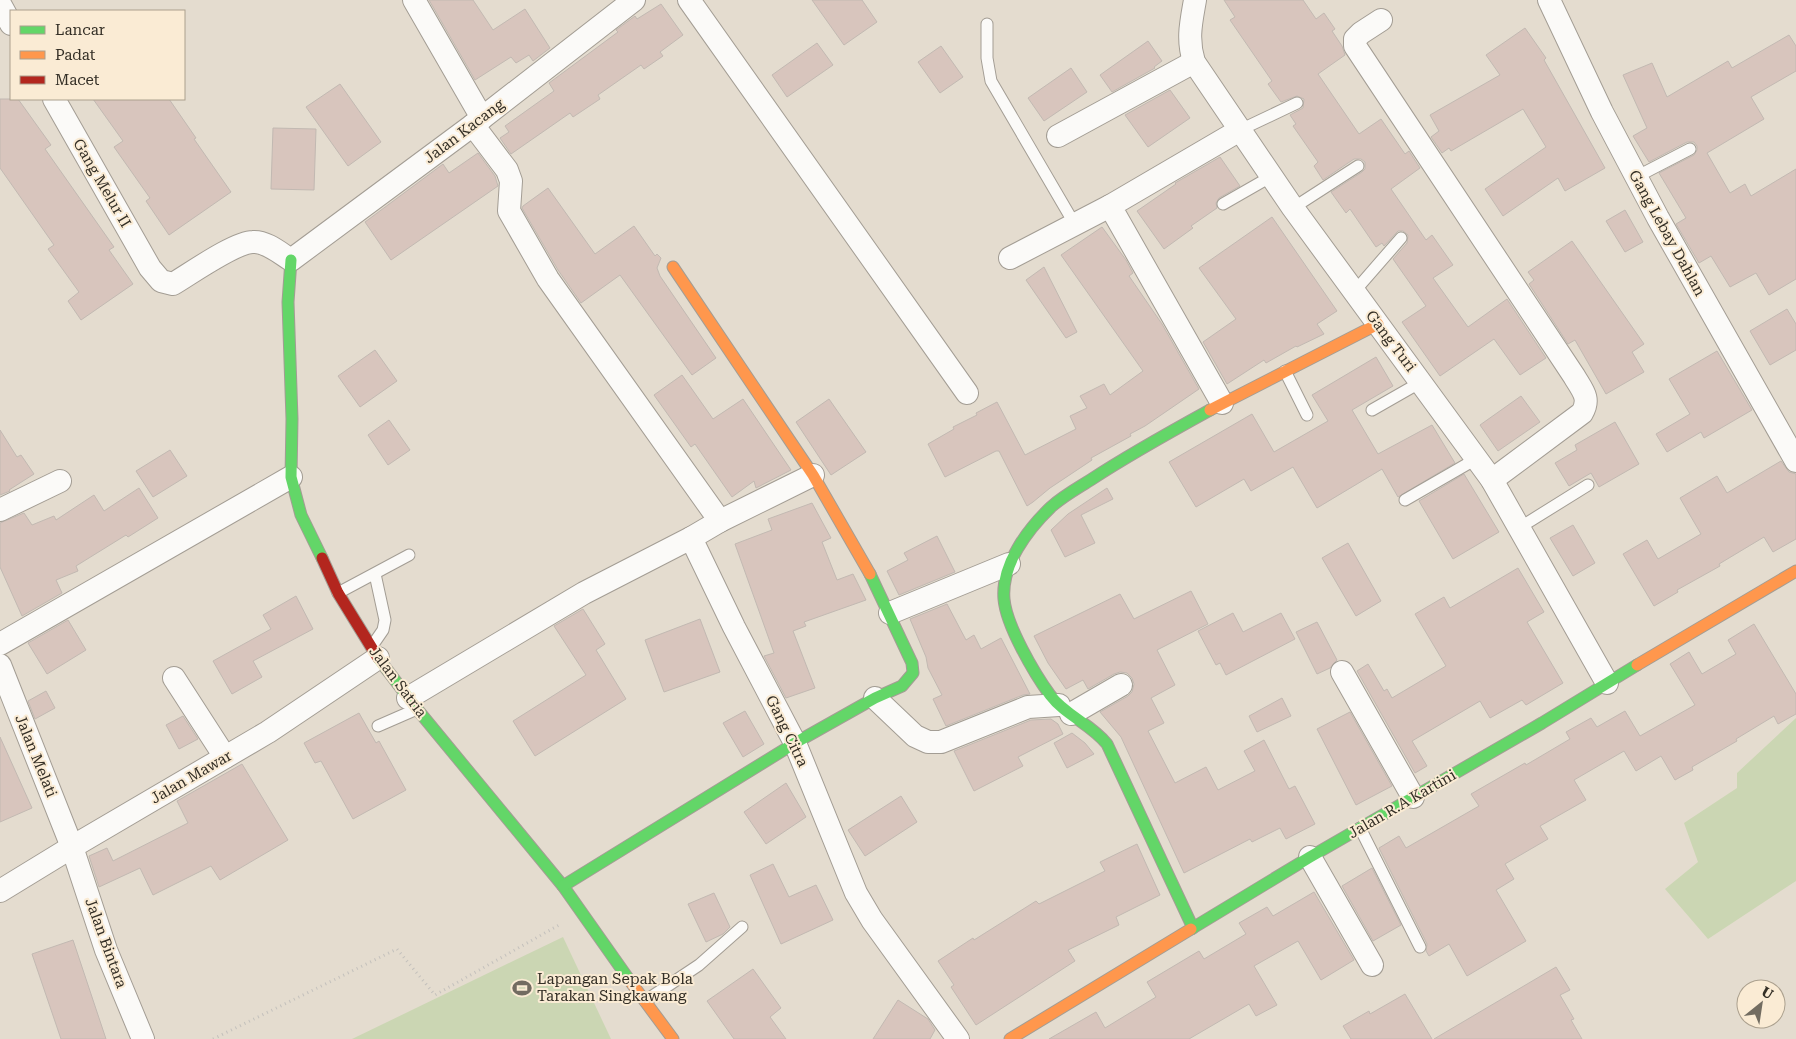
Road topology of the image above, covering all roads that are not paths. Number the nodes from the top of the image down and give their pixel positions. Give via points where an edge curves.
1 (414, 0) edge
2 (634, 0) edge
3 (689, 0) edge
4 (1195, 0) edge
5 (1549, 0) edge
6 (0, 4) edge
7 (1381, 20) dead end
8 (10, 22) edge
9 (987, 24) dead end
10 (1194, 62) junction
11 (55, 100) edge
12 (1297, 103) dead end
13 (477, 121) junction
14 (1240, 130) junction
15 (1058, 136) dead end
16 (1690, 149) dead end
17 (1358, 166) dead end
18 (1272, 176) junction
19 (1636, 177) junction
20 (1223, 204) dead end
21 (1110, 206) junction
22 (1293, 208) junction
23 (1074, 223) junction
24 (1401, 238) dead end
25 (1010, 258) dead end
26 (291, 260) junction
27 (673, 267) dead end
28 (1354, 292) junction
29 (1378, 324) junction
30 (1285, 371) junction
31 (1421, 382) junction
32 (966, 393) dead end
33 (1222, 403) junction
34 (1372, 410) dead end
35 (1307, 415) dead end
36 (1476, 459) junction
37 (1796, 461) edge
38 (813, 475) junction
39 (291, 477) junction
40 (1492, 480) junction
41 (60, 481) dead end
42 (1588, 485) dead end
43 (1405, 500) dead end
44 (0, 510) edge
45 (720, 521) junction
46 (1519, 528) junction
47 (691, 538) junction
48 (409, 555) dead end
49 (1009, 564) junction
50 (1796, 571) edge
51 (375, 574) junction
52 (338, 593) junction
53 (890, 613) junction
54 (0, 644) edge
55 (374, 653) junction
56 (0, 665) edge
57 (1342, 672) dead end
58 (174, 678) dead end
59 (1607, 683) junction
60 (1121, 685) dead end
61 (876, 698) junction
62 (413, 704) junction
63 (1065, 709) junction
64 (378, 726) dead end
65 (795, 743) junction
66 (225, 757) junction
67 (1413, 797) junction
68 (1360, 828) junction
69 (72, 847) junction
70 (1310, 856) junction
71 (563, 886) junction
72 (0, 892) edge
73 (742, 927) dead end
74 (1194, 928) junction
75 (1420, 947) dead end
76 (1372, 965) dead end
77 (645, 1002) junction
78 (1018, 1037) edge
79 (143, 1039) edge
80 (673, 1039) edge
81 (958, 1039) edge

1 - 13 street
2 - 13 street, Jalan Kacang
3 - 32 street
4 - 10 street, Gang Turi via 1189,39
5 - 19 street, Gang Lebay Dahlan
6 - 8 street
7 - 40 street via 1355,39 1355,46 1585,396 1582,413
9 - 23 lane via 986,58 991,81
10 - 14 street, Gang Turi
10 - 15 street
11 - 26 street, Gang Melur II via 150,268 161,281 173,284 240,244 254,241 268,245
12 - 14 lane
13 - 26 street, Jalan Kacang
13 - 45 street via 511,181 509,211 548,279
14 - 18 street, Gang Turi
14 - 21 street
16 - 19 lane
17 - 22 lane
18 - 20 lane
18 - 22 street, Gang Turi
19 - 37 street, Gang Lebay Dahlan
21 - 23 street
21 - 33 street
22 - 28 street, Gang Turi
23 - 25 street
24 - 28 lane
26 - 39 street, Jalan Satria via 288,302
27 - 38 street
28 - 29 street, Gang Turi
29 - 30 street
29 - 31 street, Gang Turi
30 - 33 street
30 - 35 lane
31 - 34 lane
31 - 36 street, Gang Turi
33 - 49 street via 1123,459 1052,506 1031,529
36 - 40 street, Gang Turi
36 - 43 lane
38 - 45 street
38 - 53 street via 863,559
39 - 52 street, Jalan Satria via 301,516
39 - 54 street
40 - 46 street, Gang Turi
41 - 44 street
42 - 46 lane
45 - 47 street
46 - 59 street, Gang Turi
47 - 62 street via 584,593
47 - 65 street, Gang Citra
48 - 51 lane
49 - 53 street
49 - 63 street via 1003,588 1006,614 1040,682 1049,696
50 - 59 street, Jalan R.A Kartini
51 - 52 lane
51 - 55 lane via 386,620
52 - 55 street, Jalan Satria
53 - 61 street via 913,673 902,686
55 - 62 street, Jalan Satria
55 - 66 street, Jalan Mawar via 268,732
56 - 69 street, Jalan Melati
57 - 67 street
58 - 66 street
59 - 67 street, Jalan R.A Kartini
60 - 63 street
61 - 63 street via 915,736 928,742 941,742 1028,707
61 - 65 street
62 - 64 lane
62 - 71 street, Jalan Satria
63 - 74 street via 1087,723 1107,744
65 - 71 street
65 - 81 street, Gang Citra via 856,893
66 - 69 street, Jalan Mawar
67 - 68 street, Jalan R.A Kartini
68 - 70 street, Jalan R.A Kartini
68 - 75 lane
69 - 72 street, Jalan Mawar
69 - 79 street, Jalan Bintara via 106,950
70 - 74 street, Jalan R.A Kartini
70 - 76 street
71 - 77 street, Jalan Satria
73 - 77 lane via 698,965
74 - 78 street, Jalan R.A Kartini
77 - 80 street, Jalan Satria

